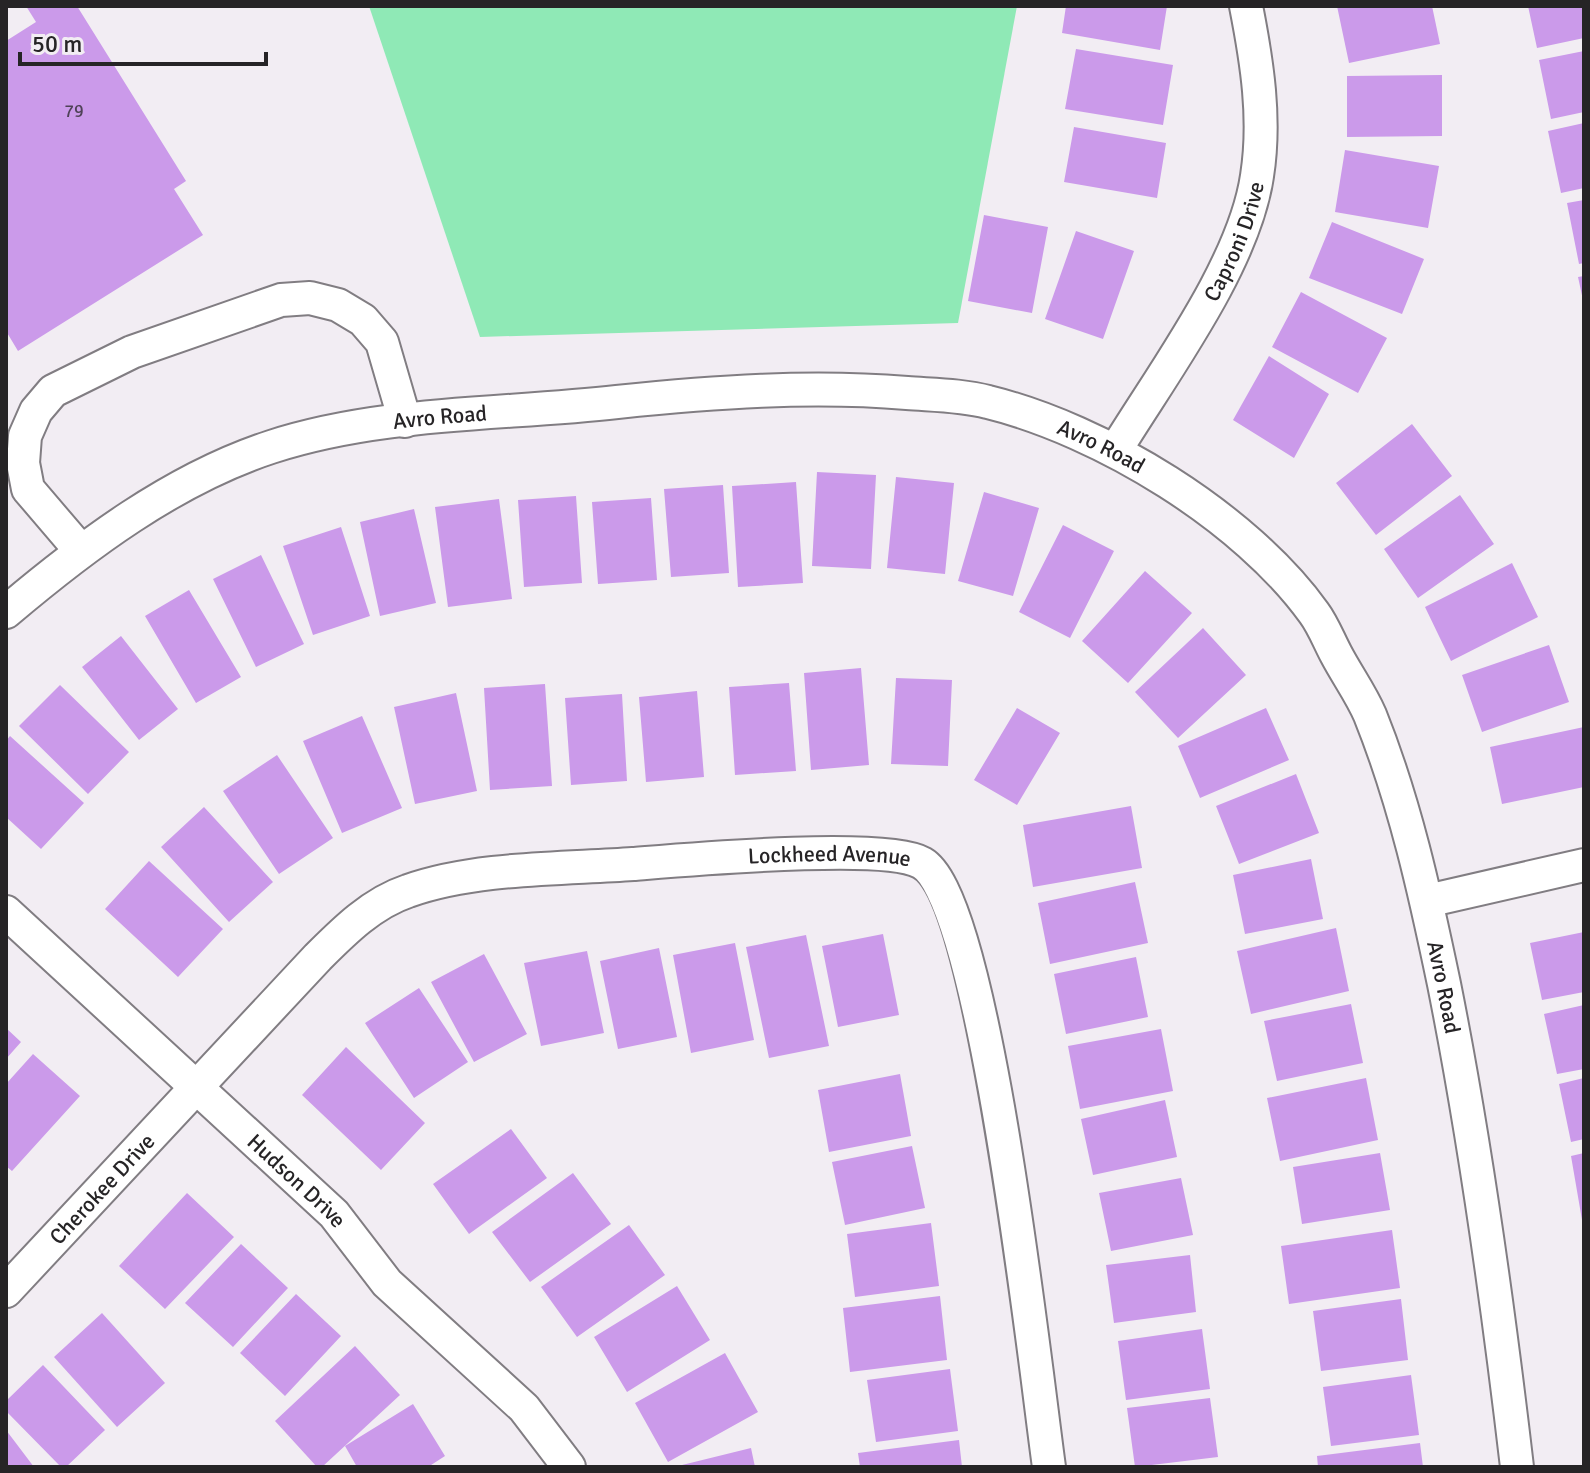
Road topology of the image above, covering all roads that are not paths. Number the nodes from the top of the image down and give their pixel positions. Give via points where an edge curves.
1 (1246, 6) edge
2 (405, 421) junction
3 (1115, 451) junction
4 (81, 551) junction
5 (6, 612) edge
6 (1584, 865) edge
7 (1427, 901) junction
8 (6, 912) edge
9 (198, 1089) junction
10 (6, 1291) edge
11 (569, 1467) edge
12 (1049, 1467) edge
13 (1517, 1467) edge

1 - 3 street, Caproni Drive via 1261,124 1257,178 1237,245
2 - 3 street, Avro Road via 750,391 855,389 982,400
2 - 4 street, Avro Road via 274,446 225,465 114,525
2 - 4 street via 382,342 363,320 338,305 310,298 281,300 132,352 53,391 25,436 28,489
3 - 7 street, Avro Road via 1167,480 1226,525 1281,574 1317,616 1368,710
4 - 5 street, Avro Road
6 - 7 street
7 - 13 street, Avro Road via 1482,1190
8 - 9 street, Hudson Drive
9 - 10 street, Cherokee Drive via 127,1157
9 - 11 street, Hudson Drive via 334,1214 387,1283 524,1408
9 - 12 street, Lockheed Avenue via 350,925 407,891 497,874 735,856 893,855 921,862 940,879 959,930 991,1075 1015,1200

